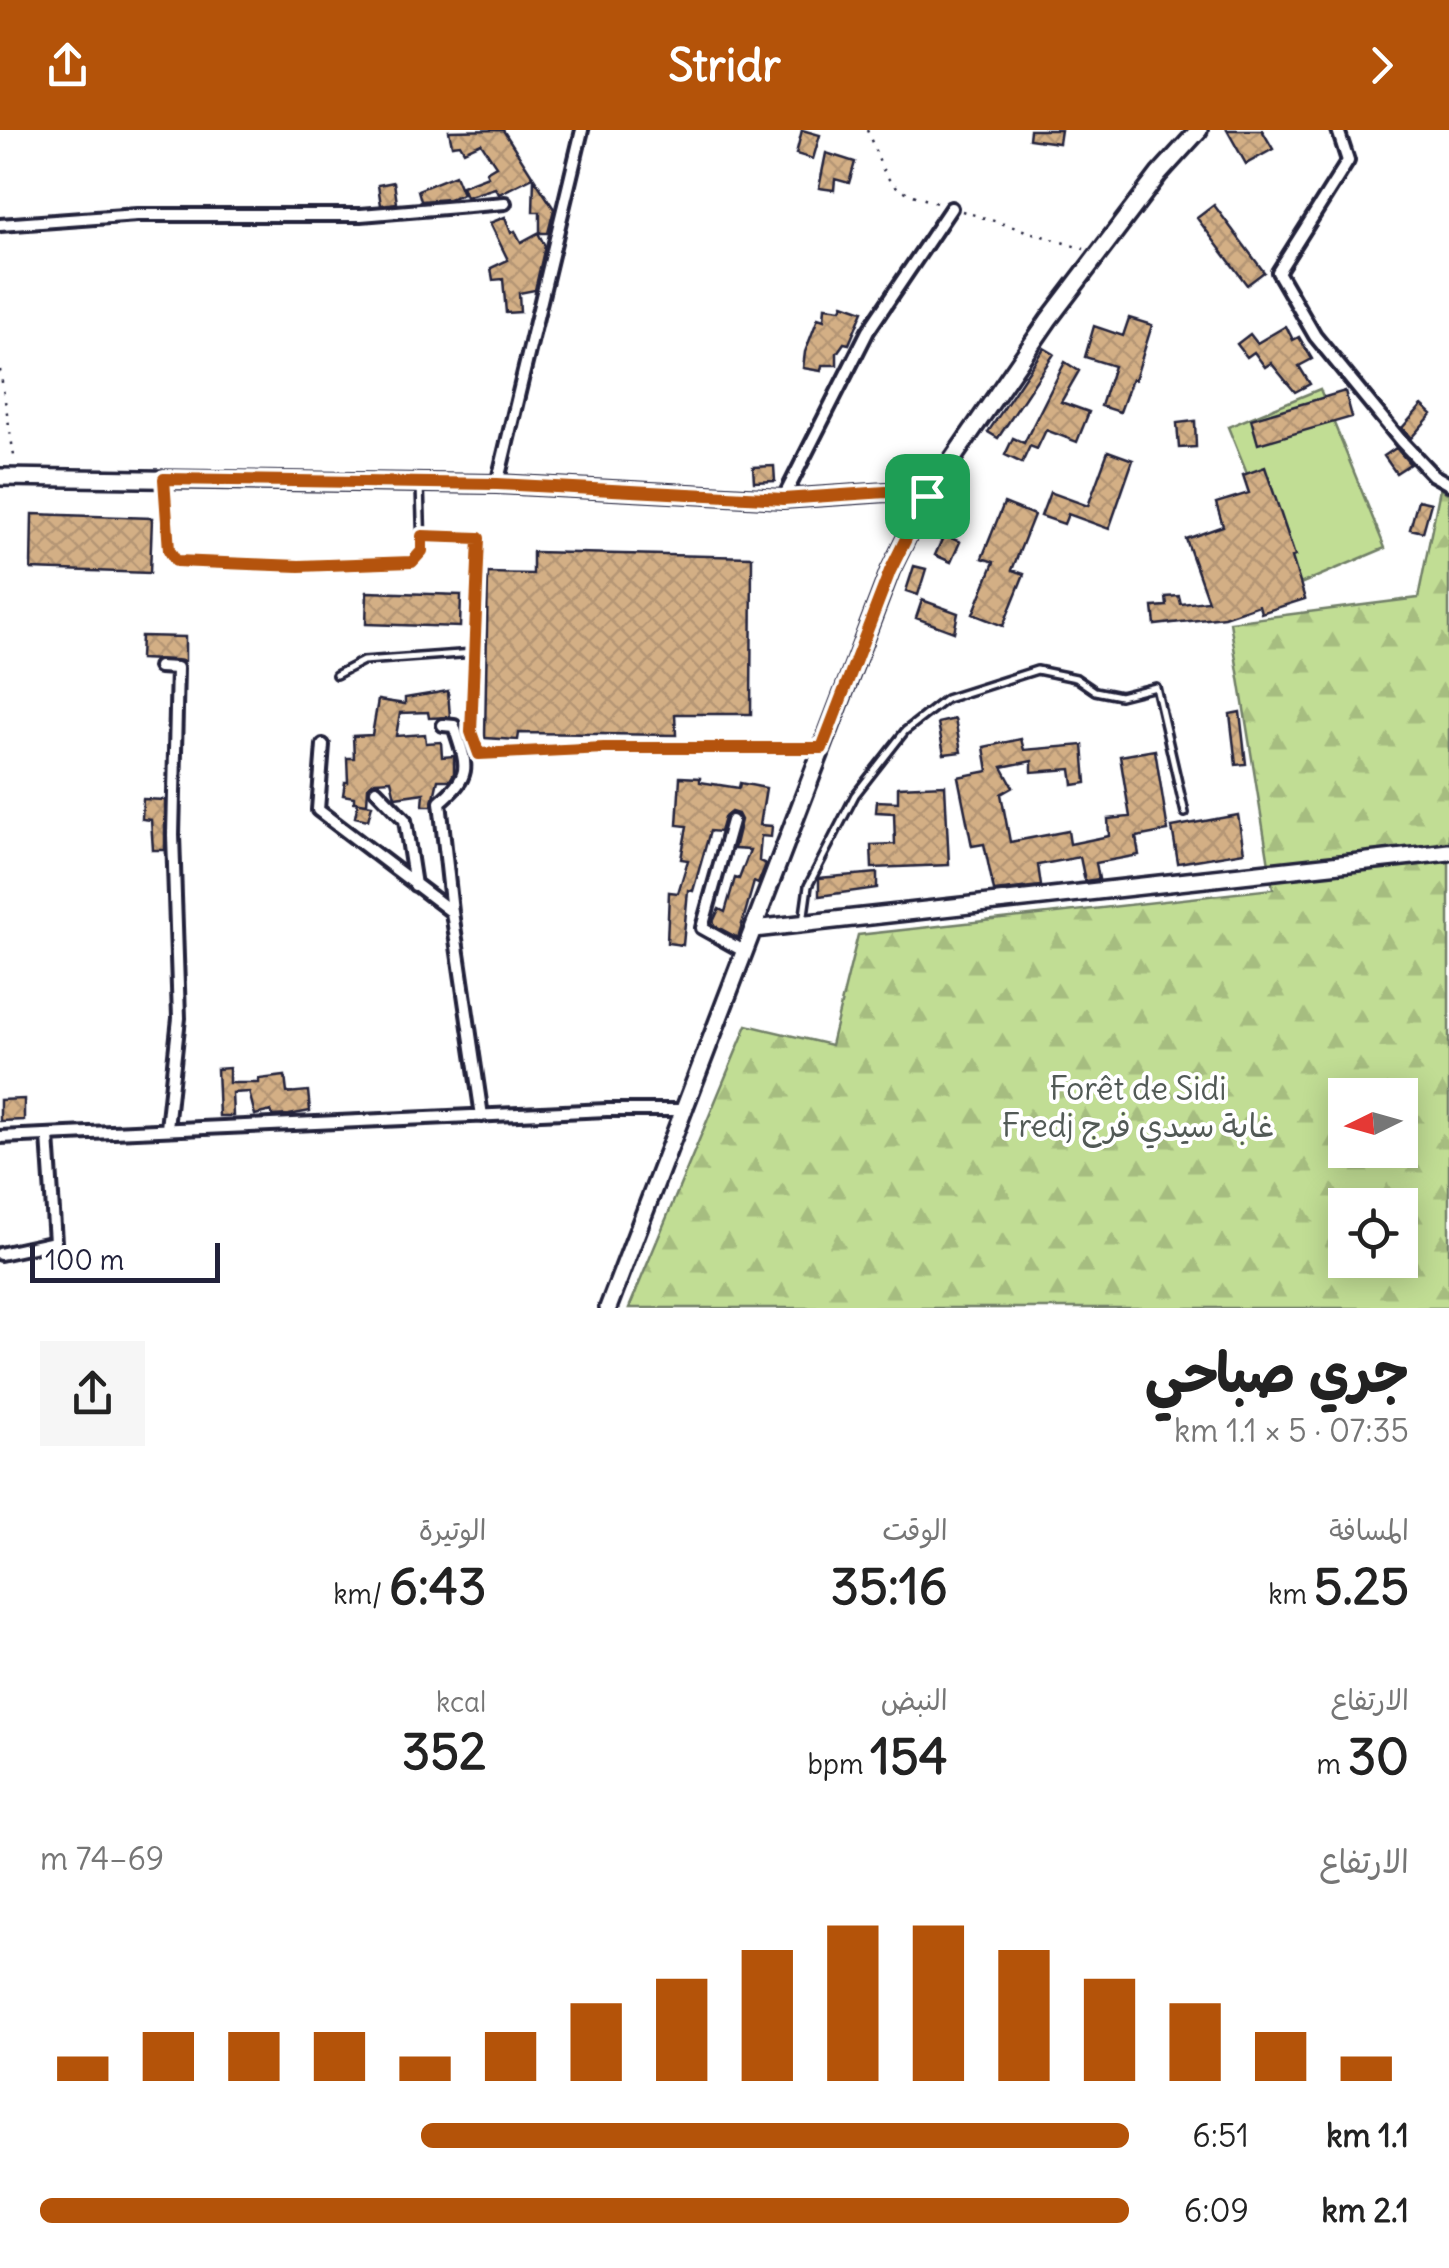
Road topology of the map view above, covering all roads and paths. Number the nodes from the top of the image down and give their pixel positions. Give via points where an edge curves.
1 (582, 130) edge
2 (867, 130) edge
3 (1200, 130) edge
4 (1338, 130) edge
5 (505, 203) dead end
6 (951, 208) junction
7 (0, 225) edge
8 (1098, 254) junction
9 (0, 370) edge
10 (0, 478) edge
11 (18, 478) junction
12 (164, 479) junction
13 (420, 482) junction
14 (497, 484) junction
15 (1449, 484) edge
16 (927, 496) junction
17 (783, 499) junction
18 (422, 536) junction
19 (475, 653) junction
20 (159, 667) dead end
21 (336, 675) dead end
22 (443, 725) dead end
23 (323, 746) dead end
24 (822, 748) junction
25 (376, 790) dead end
26 (1184, 813) dead end
27 (732, 821) dead end
28 (1449, 852) edge
29 (415, 885) junction
30 (452, 912) junction
31 (803, 924) junction
32 (754, 929) junction
33 (745, 952) junction
34 (685, 1110) junction
35 (482, 1116) junction
36 (168, 1128) junction
37 (0, 1136) edge
38 (48, 1136) junction
39 (0, 1254) edge
40 (608, 1308) edge

1 - 14 street
2 - 6 path via 888,182
3 - 8 main road
4 - 15 street via 1348,162 1278,272 1315,336 1433,476
5 - 7 street
6 - 8 path
6 - 17 street via 868,331
8 - 16 main road
9 - 11 path
10 - 11 main road
11 - 12 main road
12 - 13 main road
12 - 18 lane via 169,550 176,561 412,562 422,551
13 - 14 main road
13 - 18 lane
14 - 17 main road
16 - 17 main road
16 - 24 main road via 890,571
18 - 19 lane via 479,538
19 - 21 lane via 363,661
19 - 24 lane via 471,732 479,754
20 - 36 street via 178,668 173,835 179,1018
22 - 30 street via 454,726 465,775 440,802
23 - 29 street via 318,810
24 - 32 main road
25 - 29 street via 405,820
26 - 31 lane via 1156,687 1120,696 1037,670 946,699 905,731 847,810 808,886
27 - 33 street via 702,928
28 - 31 main road
29 - 30 street
30 - 35 street
31 - 32 main road
32 - 33 main road
33 - 34 main road
34 - 35 street
34 - 40 main road
35 - 36 street
36 - 38 street
37 - 38 street
38 - 39 street via 55,1242

